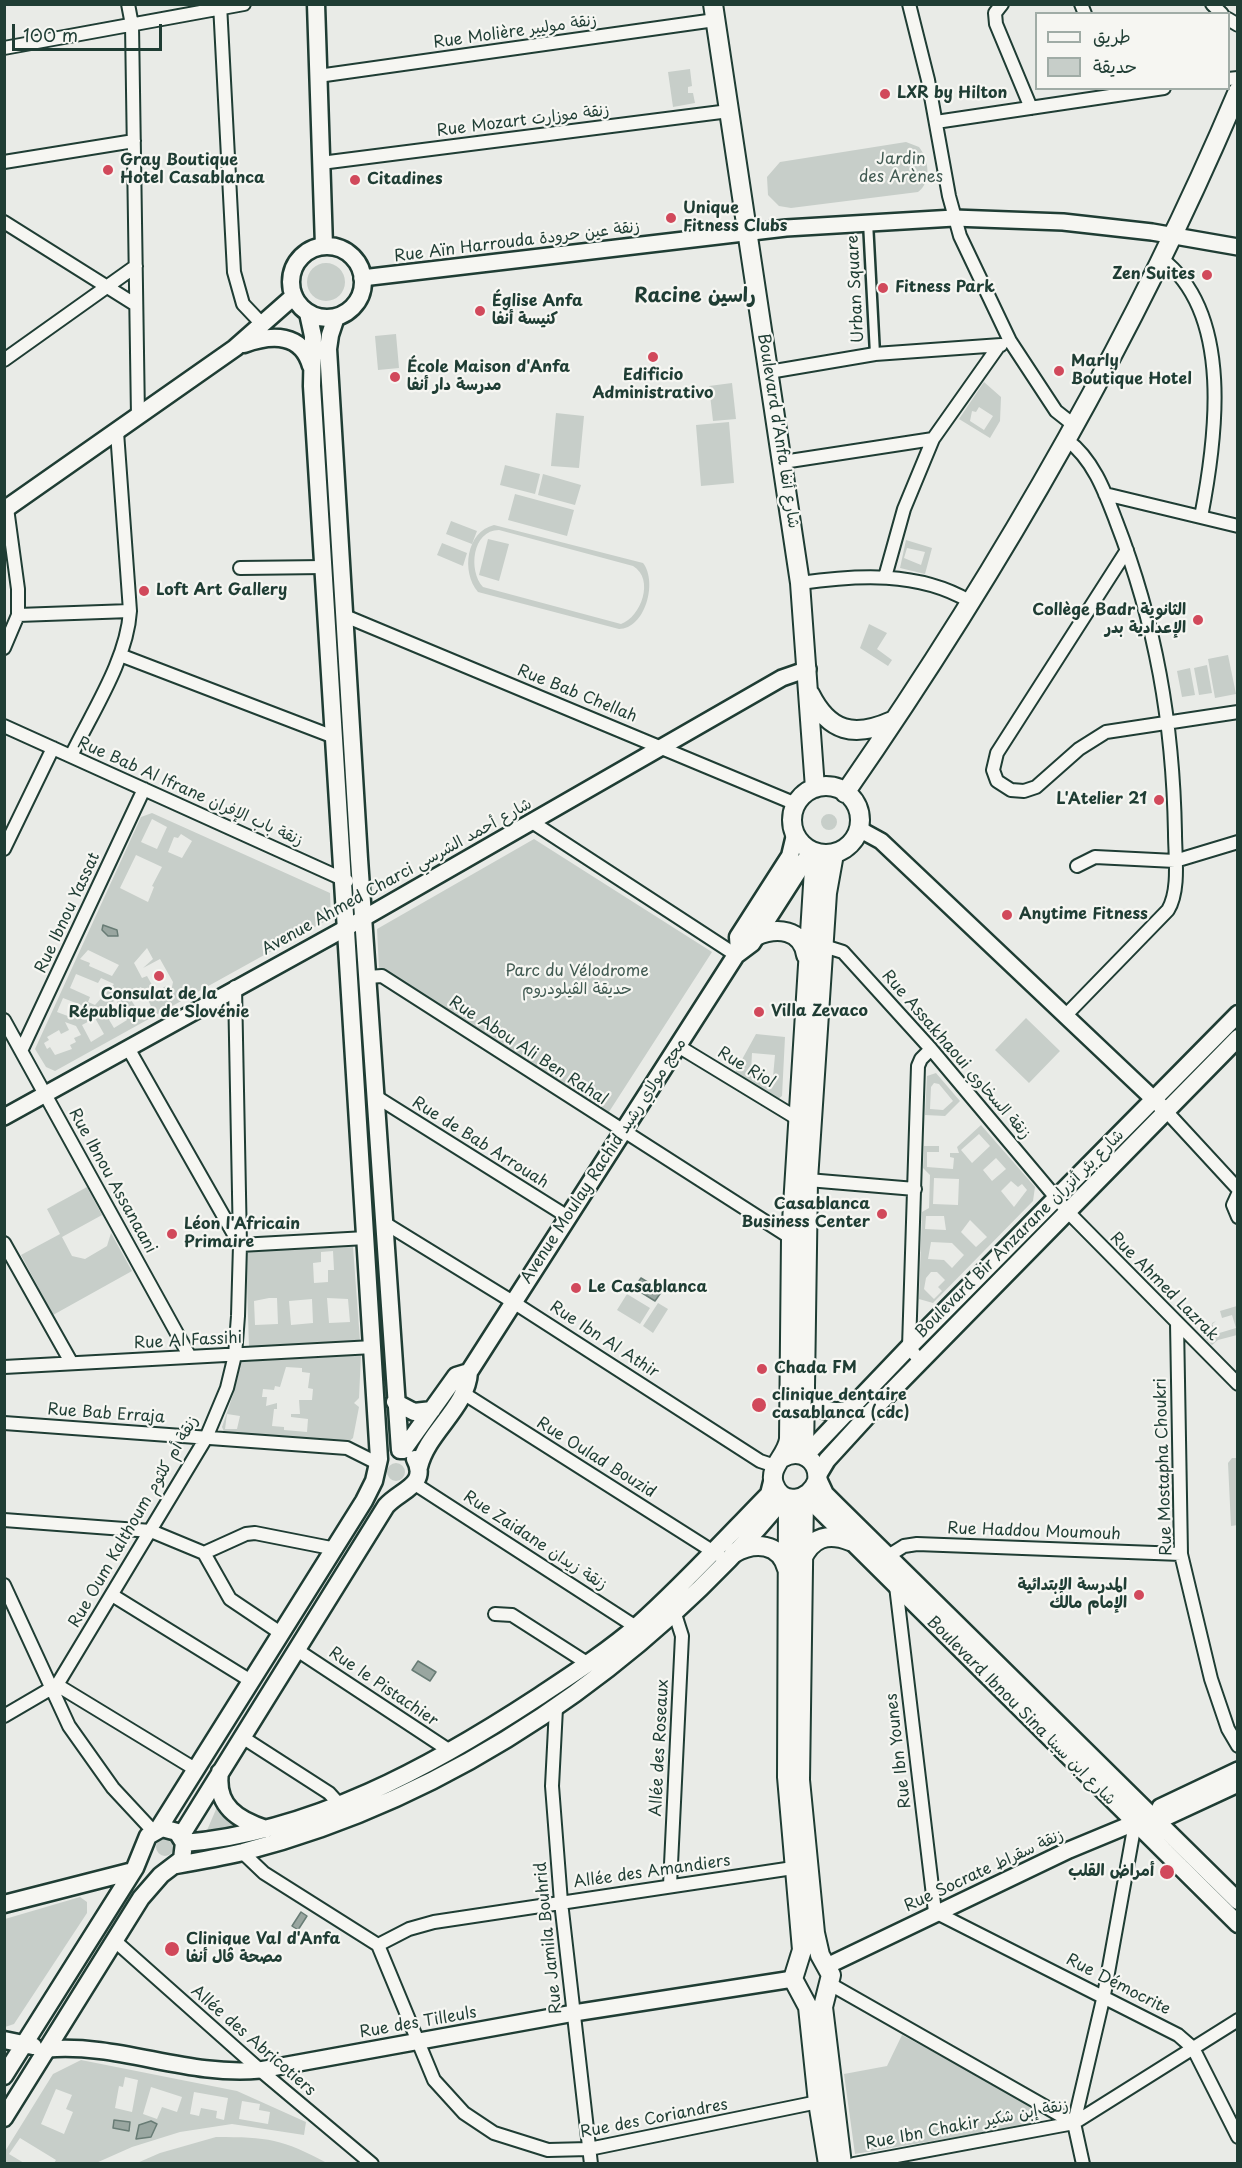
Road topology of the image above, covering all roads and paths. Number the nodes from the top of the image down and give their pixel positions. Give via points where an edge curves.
1 (128, 4) edge
2 (244, 4) edge
3 (316, 4) edge
4 (909, 4) edge
5 (1002, 4) edge
6 (220, 7) edge
7 (714, 12) edge
8 (132, 25) junction
9 (4, 48) edge
10 (318, 76) junction
11 (1142, 90) edge
12 (1238, 91) edge
13 (1119, 92) edge
14 (1032, 108) junction
15 (729, 111) junction
16 (936, 122) junction
17 (134, 141) junction
18 (4, 162) edge
19 (321, 164) junction
20 (954, 218) junction
21 (4, 222) edge
22 (868, 222) junction
23 (748, 233) junction
24 (1173, 236) junction
25 (324, 246) junction
26 (1238, 247) edge
27 (1162, 259) junction
28 (136, 266) junction
29 (362, 278) junction
30 (109, 287) junction
31 (294, 296) junction
32 (136, 304) junction
33 (308, 313) junction
34 (336, 317) junction
35 (262, 324) junction
36 (1010, 341) junction
37 (998, 347) junction
38 (235, 348) junction
39 (875, 354) junction
40 (4, 360) edge
41 (312, 368) junction
42 (769, 372) junction
43 (138, 417) junction
44 (117, 432) junction
45 (1071, 433) junction
46 (933, 439) junction
47 (783, 462) junction
48 (1105, 494) junction
49 (6, 509) edge
50 (1201, 517) junction
51 (1238, 526) edge
52 (1127, 550) junction
53 (324, 567) junction
54 (240, 568) dead end
55 (885, 577) junction
56 (800, 583) junction
57 (969, 601) junction
58 (130, 611) junction
59 (18, 615) junction
60 (345, 616) junction
61 (4, 648) edge
62 (120, 655) junction
63 (808, 669) junction
64 (809, 691) junction
65 (1238, 712) edge
66 (892, 721) junction
67 (1170, 722) junction
68 (4, 726) edge
69 (334, 737) junction
70 (662, 747) junction
71 (53, 748) junction
72 (71, 756) junction
73 (815, 788) junction
74 (144, 789) junction
75 (845, 792) junction
76 (796, 804) junction
77 (532, 822) junction
78 (859, 829) junction
79 (795, 835) junction
80 (1238, 842) edge
81 (4, 849) edge
82 (813, 852) junction
83 (834, 854) junction
84 (1175, 861) junction
85 (1077, 866) dead end
86 (343, 880) junction
87 (362, 888) junction
88 (364, 918) junction
89 (346, 928) junction
90 (756, 936) junction
91 (824, 946) junction
92 (737, 953) junction
93 (807, 961) junction
94 (368, 977) junction
95 (235, 987) junction
96 (1238, 1014) edge
97 (1066, 1015) junction
98 (4, 1020) edge
99 (1238, 1038) edge
100 (678, 1046) junction
101 (128, 1048) junction
102 (932, 1049) junction
103 (21, 1051) junction
104 (45, 1094) junction
105 (375, 1096) junction
106 (1160, 1105) junction
107 (4, 1117) edge
108 (798, 1119) junction
109 (623, 1131) junction
110 (808, 1180) junction
111 (915, 1189) junction
112 (1238, 1190) edge
113 (1238, 1194) edge
114 (1056, 1198) junction
115 (1068, 1212) junction
116 (568, 1217) junction
117 (1238, 1217) edge
118 (384, 1222) junction
119 (366, 1238) junction
120 (791, 1238) junction
121 (4, 1243) edge
122 (240, 1245) junction
123 (513, 1302) junction
124 (1177, 1323) junction
125 (373, 1347) junction
126 (909, 1347) junction
127 (235, 1355) junction
128 (190, 1357) junction
129 (920, 1361) junction
130 (70, 1362) junction
131 (4, 1367) edge
132 (470, 1372) junction
133 (1238, 1384) edge
134 (803, 1390) junction
135 (463, 1393) junction
136 (395, 1402) junction
137 (432, 1410) junction
138 (849, 1410) junction
139 (4, 1423) edge
140 (206, 1438) junction
141 (401, 1450) junction
142 (804, 1456) junction
143 (377, 1465) junction
144 (777, 1467) junction
145 (818, 1477) junction
146 (412, 1481) junction
147 (796, 1497) junction
148 (4, 1520) edge
149 (151, 1531) junction
150 (850, 1541) junction
151 (336, 1549) junction
152 (204, 1553) junction
153 (1181, 1554) junction
154 (724, 1555) junction
155 (888, 1556) junction
156 (794, 1565) junction
157 (4, 1585) edge
158 (896, 1586) junction
159 (112, 1595) junction
160 (495, 1614) dead end
161 (675, 1614) junction
162 (636, 1627) junction
163 (282, 1634) junction
164 (297, 1650) junction
165 (587, 1663) junction
166 (251, 1682) junction
167 (55, 1688) junction
168 (556, 1708) junction
169 (4, 1716) edge
170 (242, 1737) junction
171 (1238, 1746) edge
172 (450, 1751) junction
173 (195, 1769) junction
174 (1238, 1770) edge
175 (220, 1772) junction
176 (1238, 1784) edge
177 (339, 1804) junction
178 (1155, 1815) junction
179 (1135, 1823) junction
180 (267, 1829) junction
181 (152, 1835) junction
182 (183, 1839) junction
183 (242, 1852) junction
184 (173, 1867) junction
185 (793, 1868) junction
186 (133, 1871) junction
187 (670, 1885) junction
188 (1238, 1901) edge
189 (561, 1902) junction
190 (4, 1904) edge
191 (935, 1912) junction
192 (1238, 1924) edge
193 (115, 1941) junction
194 (378, 1945) junction
195 (825, 1964) junction
196 (798, 1979) junction
197 (829, 1988) junction
198 (1104, 1995) junction
199 (574, 2013) junction
200 (1238, 2020) edge
201 (4, 2040) edge
202 (416, 2042) junction
203 (24, 2044) junction
204 (1193, 2048) junction
205 (48, 2049) junction
206 (260, 2070) junction
207 (4, 2076) edge
208 (818, 2102) junction
209 (4, 2118) edge
210 (1074, 2123) junction
211 (1238, 2137) edge
212 (589, 2150) junction
213 (372, 2163) edge
214 (591, 2163) edge
215 (828, 2163) edge
216 (842, 2163) edge
217 (854, 2163) edge
218 (1083, 2163) edge

1 - 8 street
2 - 6 street
3 - 10 main road
4 - 16 street
5 - 14 street via 995,13 996,24
6 - 8 street
6 - 35 street via 234,272 243,304
7 - 10 street, Rue Molière زنقة موليير
7 - 15 main road, Boulevard d'Anfa شارع أنفا
8 - 9 street
8 - 17 street
10 - 19 main road
11 - 13 street
12 - 24 main road
13 - 14 street
14 - 16 street
15 - 19 street, Rue Mozart زنقة موزارت
15 - 23 main road, Boulevard d'Anfa شارع أنفا
16 - 20 street
17 - 18 street
17 - 28 street
19 - 25 main road
20 - 22 street, Rue Aïn Harrouda زنقة عين حرودة
20 - 24 street, Rue Aïn Harrouda زنقة عين حرودة via 1045,220
20 - 36 street
21 - 30 street
22 - 23 street, Rue Aïn Harrouda زنقة عين حرودة
22 - 39 street, Urban Square
23 - 29 street, Rue Aïn Harrouda زنقة عين حرودة
23 - 42 main road, Boulevard d'Anfa شارع أنفا
24 - 26 street, Rue Aïn Harrouda زنقة عين حرودة
24 - 27 main road
25 - 29 main road via 351,255
25 - 31 main road via 307,252 296,265 291,280
27 - 45 main road
27 - 50 street via 1185,282 1198,307 1209,345 1216,420
28 - 30 street
28 - 32 street
29 - 34 main road via 362,291 356,302 348,312
30 - 32 street
30 - 40 street
31 - 33 main road
31 - 35 main road
32 - 43 street
33 - 34 main road via 321,318
33 - 41 main road via 313,336
34 - 60 main road via 328,349
35 - 38 main road
36 - 37 street
36 - 45 street
37 - 39 street
37 - 46 street
38 - 41 main road via 273,336 288,338 301,346
38 - 43 main road
39 - 42 street
41 - 53 main road
42 - 47 main road, Boulevard d'Anfa شارع أنفا
43 - 44 main road
44 - 49 main road
44 - 58 street
45 - 48 street
45 - 57 main road
46 - 47 street
46 - 55 street via 904,509
47 - 56 main road, Boulevard d'Anfa شارع أنفا
48 - 50 street
48 - 52 street
49 - 59 street
50 - 51 street
52 - 67 street via 1152,631
52 - 67 street via 997,753 994,776 1011,790 1031,789 1101,734
53 - 54 street
53 - 69 main road
55 - 56 street via 841,577
55 - 57 street via 949,589
56 - 63 main road, Boulevard d'Anfa شارع أنفا
57 - 66 main road
58 - 59 street
58 - 62 street
59 - 61 street
60 - 70 street, Rue Bab Chellah
60 - 87 main road
62 - 69 street
62 - 72 street
63 - 64 main road, Boulevard d'Anfa شارع أنفا
63 - 70 street, Avenue Ahmed Charci شارع أحمد الشرسي via 782,678
64 - 66 main road via 827,720 841,728 866,731
64 - 73 main road, Boulevard d'Anfa شارع أنفا
65 - 67 street
66 - 75 main road
67 - 84 street
68 - 71 street, Rue Bab Al Ifrane زنقة باب الإفران
69 - 86 main road
70 - 76 street, Rue Bab Chellah
70 - 77 street, Avenue Ahmed Charci شارع أحمد الشرسي
71 - 72 street, Rue Bab Al Ifrane زنقة باب الإفران
71 - 81 street
72 - 74 street, Rue Bab Al Ifrane زنقة باب الإفران
73 - 75 main road via 831,787
73 - 76 main road
74 - 86 street, Rue Bab Al Ifrane زنقة باب الإفران
74 - 103 street, Rue Ibnou Yassat
75 - 78 main road via 858,809
76 - 79 main road via 792,820
77 - 88 street, Avenue Ahmed Charci شارع أحمد الشرسي
77 - 92 street
78 - 83 main road via 851,843
78 - 97 street via 881,841
79 - 82 main road
79 - 92 main road, Avenue Moulay Rachid محج مولاي رشيد via 790,856 738,937
80 - 84 street
82 - 83 main road
82 - 90 main road, Avenue Moulay Rachid محج مولاي رشيد
82 - 93 main road
83 - 91 main road via 829,871
84 - 85 street via 1095,856
84 - 97 street via 1168,910
86 - 87 street, Rue Bab Al Ifrane زنقة باب الإفران
86 - 89 main road
87 - 88 main road
88 - 89 street, Avenue Ahmed Charci شارع أحمد الشرسي
88 - 94 main road
89 - 95 street, Avenue Ahmed Charci شارع أحمد الشرسي
89 - 119 main road
90 - 92 main road, Avenue Moulay Rachid محج مولاي رشيد
90 - 93 main road via 772,930 792,934 804,945
91 - 102 street, Rue Assakhaoui زنقة السخاوي via 843,952
91 - 110 main road
92 - 100 main road, Avenue Moulay Rachid محج مولاي رشيد
93 - 108 main road
94 - 105 main road
94 - 109 street, Rue Abou Ali Ben Rahal via 382,976
95 - 101 street, Avenue Ahmed Charci شارع أحمد الشرسي
95 - 122 street, Rue Oum Kalthoum زنقة أم كلثوم
96 - 106 main road, Boulevard Bir Anzarane شارع بئر أنزران
97 - 106 street
98 - 103 street, Rue Ibnou Assanaani
99 - 106 main road, Boulevard Bir Anzarane شارع بئر أنزران
100 - 108 street, Rue Riol
100 - 109 main road, Avenue Moulay Rachid محج مولاي رشيد
101 - 104 street, Avenue Ahmed Charci شارع أحمد الشرسي
101 - 122 street
102 - 111 street via 918,1066
102 - 114 street, Rue Assakhaoui زنقة السخاوي
103 - 104 street, Rue Ibnou Assanaani
104 - 107 street, Avenue Ahmed Charci شارع أحمد الشرسي
104 - 128 street, Rue Ibnou Assanaani
105 - 116 street, Rue de Bab Arrouah
105 - 118 main road
106 - 112 street
106 - 114 main road, Boulevard Bir Anzarane شارع بئر أنزران
106 - 115 main road, Boulevard Bir Anzarane شارع بئر أنزران
108 - 120 main road
109 - 116 main road, Avenue Moulay Rachid محج مولاي رشيد
109 - 120 street, Rue Abou Ali Ben Rahal
110 - 111 street
110 - 134 main road
111 - 126 street
113 - 117 street via 1233,1205
114 - 115 street, Rue Assakhaoui زنقة السخاوي
114 - 126 main road, Boulevard Bir Anzarane شارع بئر أنزران
115 - 124 street, Rue Ahmed Lazrak
115 - 129 main road, Boulevard Bir Anzarane شارع بئر أنزران
116 - 123 main road, Avenue Moulay Rachid محج مولاي رشيد
118 - 123 street, Rue Ibn Al Athir
118 - 136 main road
119 - 122 street
119 - 125 main road
120 - 144 main road via 789,1439
121 - 130 street
122 - 127 street, Rue Oum Kalthoum زنقة أم كلثوم
123 - 132 main road, Avenue Moulay Rachid محج مولاي رشيد
123 - 144 street, Rue Ibn Al Athir via 760,1461
124 - 133 street, Rue Ahmed Lazrak
124 - 153 street, Rue Mostapha Choukri
125 - 127 street, Rue Al Fassihi
125 - 143 main road
126 - 129 street
126 - 138 main road, Boulevard Bir Anzarane شارع بئر أنزران
127 - 128 street, Rue Al Fassihi
127 - 140 street, Rue Oum Kalthoum زنقة أم كلثوم via 227,1388
128 - 130 street, Rue Al Fassihi
129 - 145 main road, Boulevard Bir Anzarane شارع بئر أنزران via 843,1441
130 - 131 street, Rue Al Fassihi
132 - 135 main road, Avenue Moulay Rachid محج مولاي رشيد
132 - 137 main road, Avenue Moulay Rachid محج مولاي رشيد via 456,1376
134 - 138 main road via 826,1411
134 - 142 main road
135 - 146 main road, Avenue Moulay Rachid محج مولاي رشيد via 424,1450
135 - 154 street, Rue Oulad Bouzid
136 - 137 main road via 414,1412
136 - 141 main road
137 - 141 main road, Avenue Moulay Rachid محج مولاي رشيد
138 - 142 main road, Boulevard Bir Anzarane شارع بئر أنزران
139 - 140 street, Rue Bab Erraja
140 - 143 street, Rue Bab Erraja via 347,1448
140 - 149 street, Rue Oum Kalthoum زنقة أم كلثوم
141 - 143 main road via 387,1452
141 - 146 main road via 413,1456
142 - 144 main road via 792,1454
142 - 145 main road via 815,1465
143 - 146 main road via 384,1489 392,1493
143 - 151 main road via 370,1492
144 - 147 main road via 776,1488
144 - 154 main road via 769,1494
145 - 147 main road via 815,1488
145 - 155 main road, Boulevard Ibnou Sina شارع ابن سينا via 825,1494
146 - 162 street, Rue Zaidane زنقة زيدان
146 - 164 main road via 386,1506
147 - 150 main road, Boulevard Ibnou Sina شارع ابن سينا
147 - 154 main road
147 - 156 main road
148 - 149 street
149 - 152 street
149 - 159 street, Rue Oum Kalthoum زنقة أم كلثوم
150 - 156 main road via 835,1537 818,1539
150 - 158 main road, Boulevard Ibnou Sina شارع ابن سينا
151 - 152 street via 255,1533
151 - 163 main road
152 - 163 street via 230,1599
153 - 155 street, Rue Haddou Moumouh via 917,1544 904,1546
153 - 171 street, Rue Mostapha Choukri via 1211,1679
154 - 156 main road via 749,1546 766,1546
154 - 161 main road
154 - 162 main road
155 - 178 main road, Boulevard Ibnou Sina شارع ابن سينا
156 - 185 main road via 786,1759
156 - 195 main road via 800,1780 815,1933
157 - 167 street
158 - 179 main road, Boulevard Ibnou Sina شارع ابن سينا
158 - 191 street, Rue Ibn Younes
159 - 166 street
159 - 167 street, Rue Oum Kalthoum زنقة أم كلثوم
160 - 165 street via 512,1615
161 - 168 main road
161 - 187 street, Allée des Roseaux via 682,1636
162 - 165 main road
163 - 166 main road
164 - 170 main road
164 - 172 street, Rue le Pistachier
165 - 172 main road
166 - 173 main road
167 - 169 street
167 - 173 street
167 - 181 street via 80,1744
168 - 183 main road via 396,1798
168 - 189 street, Rue Jamila Bouhrid via 552,1786
170 - 175 main road
170 - 177 street via 329,1793
172 - 177 main road
173 - 181 main road
174 - 178 street, Rue Socrate زنقة سقراط via 1160,1807
175 - 180 main road via 220,1791 230,1811
175 - 182 main road
176 - 178 street, Rue Socrate زنقة سقراط via 1167,1817
177 - 180 main road
178 - 179 street, Rue Socrate زنقة سقراط
178 - 188 main road, Boulevard Ibnou Sina شارع ابن سينا
179 - 191 street, Rue Socrate زنقة سقراط
179 - 192 main road, Boulevard Ibnou Sina شارع ابن سينا
179 - 198 street
180 - 182 main road via 221,1840
181 - 182 main road via 171,1829
181 - 184 main road via 150,1863 160,1869
181 - 186 main road
182 - 184 main road via 184,1855
183 - 184 main road
183 - 194 street via 264,1873
184 - 193 main road via 141,1898
185 - 187 street, Allée des Amandiers
185 - 196 main road via 801,1940
186 - 190 main road
186 - 203 main road
187 - 189 street, Allée des Amandiers
189 - 194 street, Allée des Amandiers via 421,1925
189 - 199 street, Rue Jamila Bouhrid
191 - 195 street, Rue Socrate زنقة سقراط
191 - 198 street, Rue Démocrite
193 - 205 main road
193 - 206 street, Allée des Abricotiers
194 - 202 street, Rue des Coriandres
195 - 196 main road via 811,1959
195 - 197 main road via 831,1975
196 - 197 main road via 813,1997
196 - 199 street, Rue des Tilleuls
196 - 208 main road via 810,2014
197 - 210 street
197 - 216 main road via 823,2007
198 - 204 street, Rue Démocrite via 1167,2027
198 - 210 street
199 - 202 street, Rue des Tilleuls
199 - 212 street, Rue Jamila Bouhrid
200 - 204 street, Rue Ibn Chakir زنقة إبن شكير
201 - 203 main road
202 - 206 street, Rue des Tilleuls
202 - 212 street, Rue des Coriandres via 434,2080 481,2126 531,2147
203 - 205 main road
203 - 207 main road
204 - 210 street, Rue Ibn Chakir زنقة إبن شكير
204 - 211 street, Rue Démocrite
205 - 206 street, Rue des Tilleuls via 77,2046 226,2072
205 - 209 main road
206 - 213 street, Allée des Abricotiers
208 - 212 street, Rue des Coriandres
208 - 215 main road
210 - 217 street, Rue Ibn Chakir زنقة إبن شكير
210 - 218 street
212 - 214 street, Rue Jamila Bouhrid

